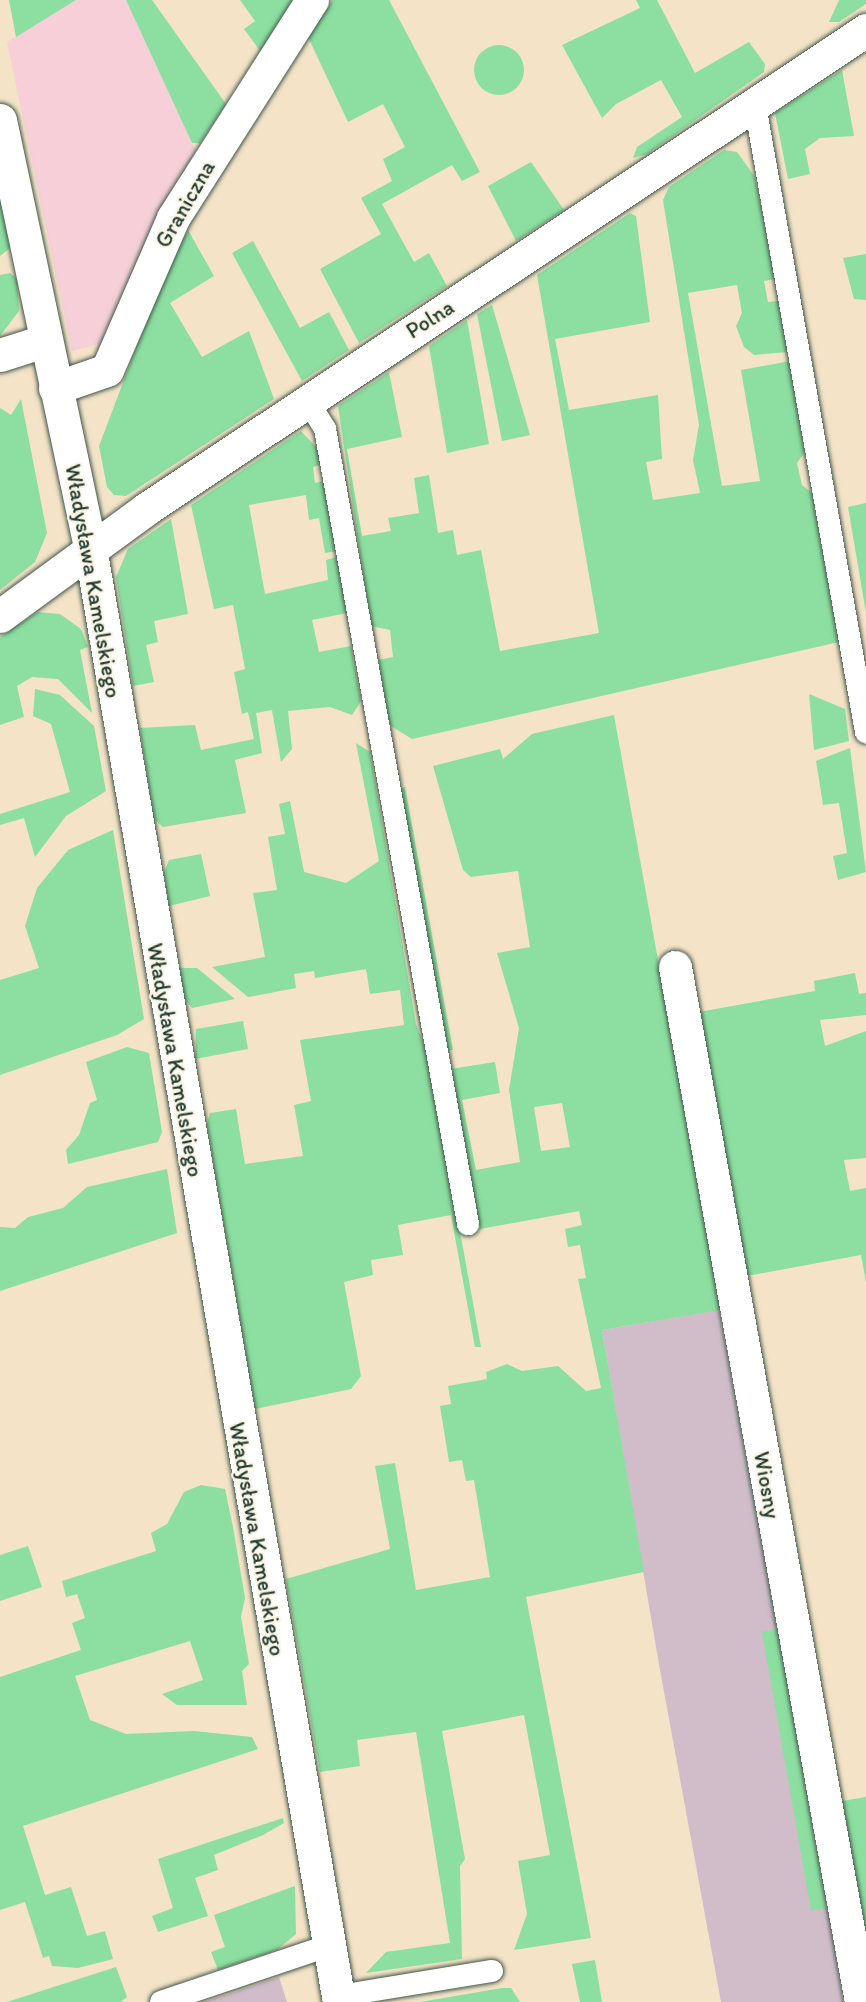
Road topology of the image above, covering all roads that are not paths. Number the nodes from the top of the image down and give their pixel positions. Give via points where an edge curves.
1 (312, 0) edge
2 (866, 30) edge
3 (755, 105) junction
4 (0, 120) edge
5 (44, 341) junction
6 (0, 354) edge
7 (55, 388) junction
8 (308, 399) junction
9 (90, 547) junction
10 (0, 616) edge
11 (866, 732) edge
12 (675, 967) dead end
13 (468, 1224) dead end
14 (330, 1945) junction
15 (492, 1971) dead end
16 (339, 1999) edge
17 (161, 2002) edge
18 (861, 2002) edge

1 - 7 street, Graniczna via 173,218 107,370
2 - 3 street, Polna
3 - 8 street, Polna
3 - 11 lane
4 - 5 street, Władysława Kamelskiego
5 - 6 street
5 - 7 street, Władysława Kamelskiego
7 - 9 street, Władysława Kamelskiego
8 - 9 street, Polna
8 - 13 lane via 325,429
9 - 10 street, Polna
9 - 14 street, Władysława Kamelskiego
12 - 18 street, Wiosny
14 - 16 street, Władysława Kamelskiego
14 - 17 lane
15 - 16 lane

